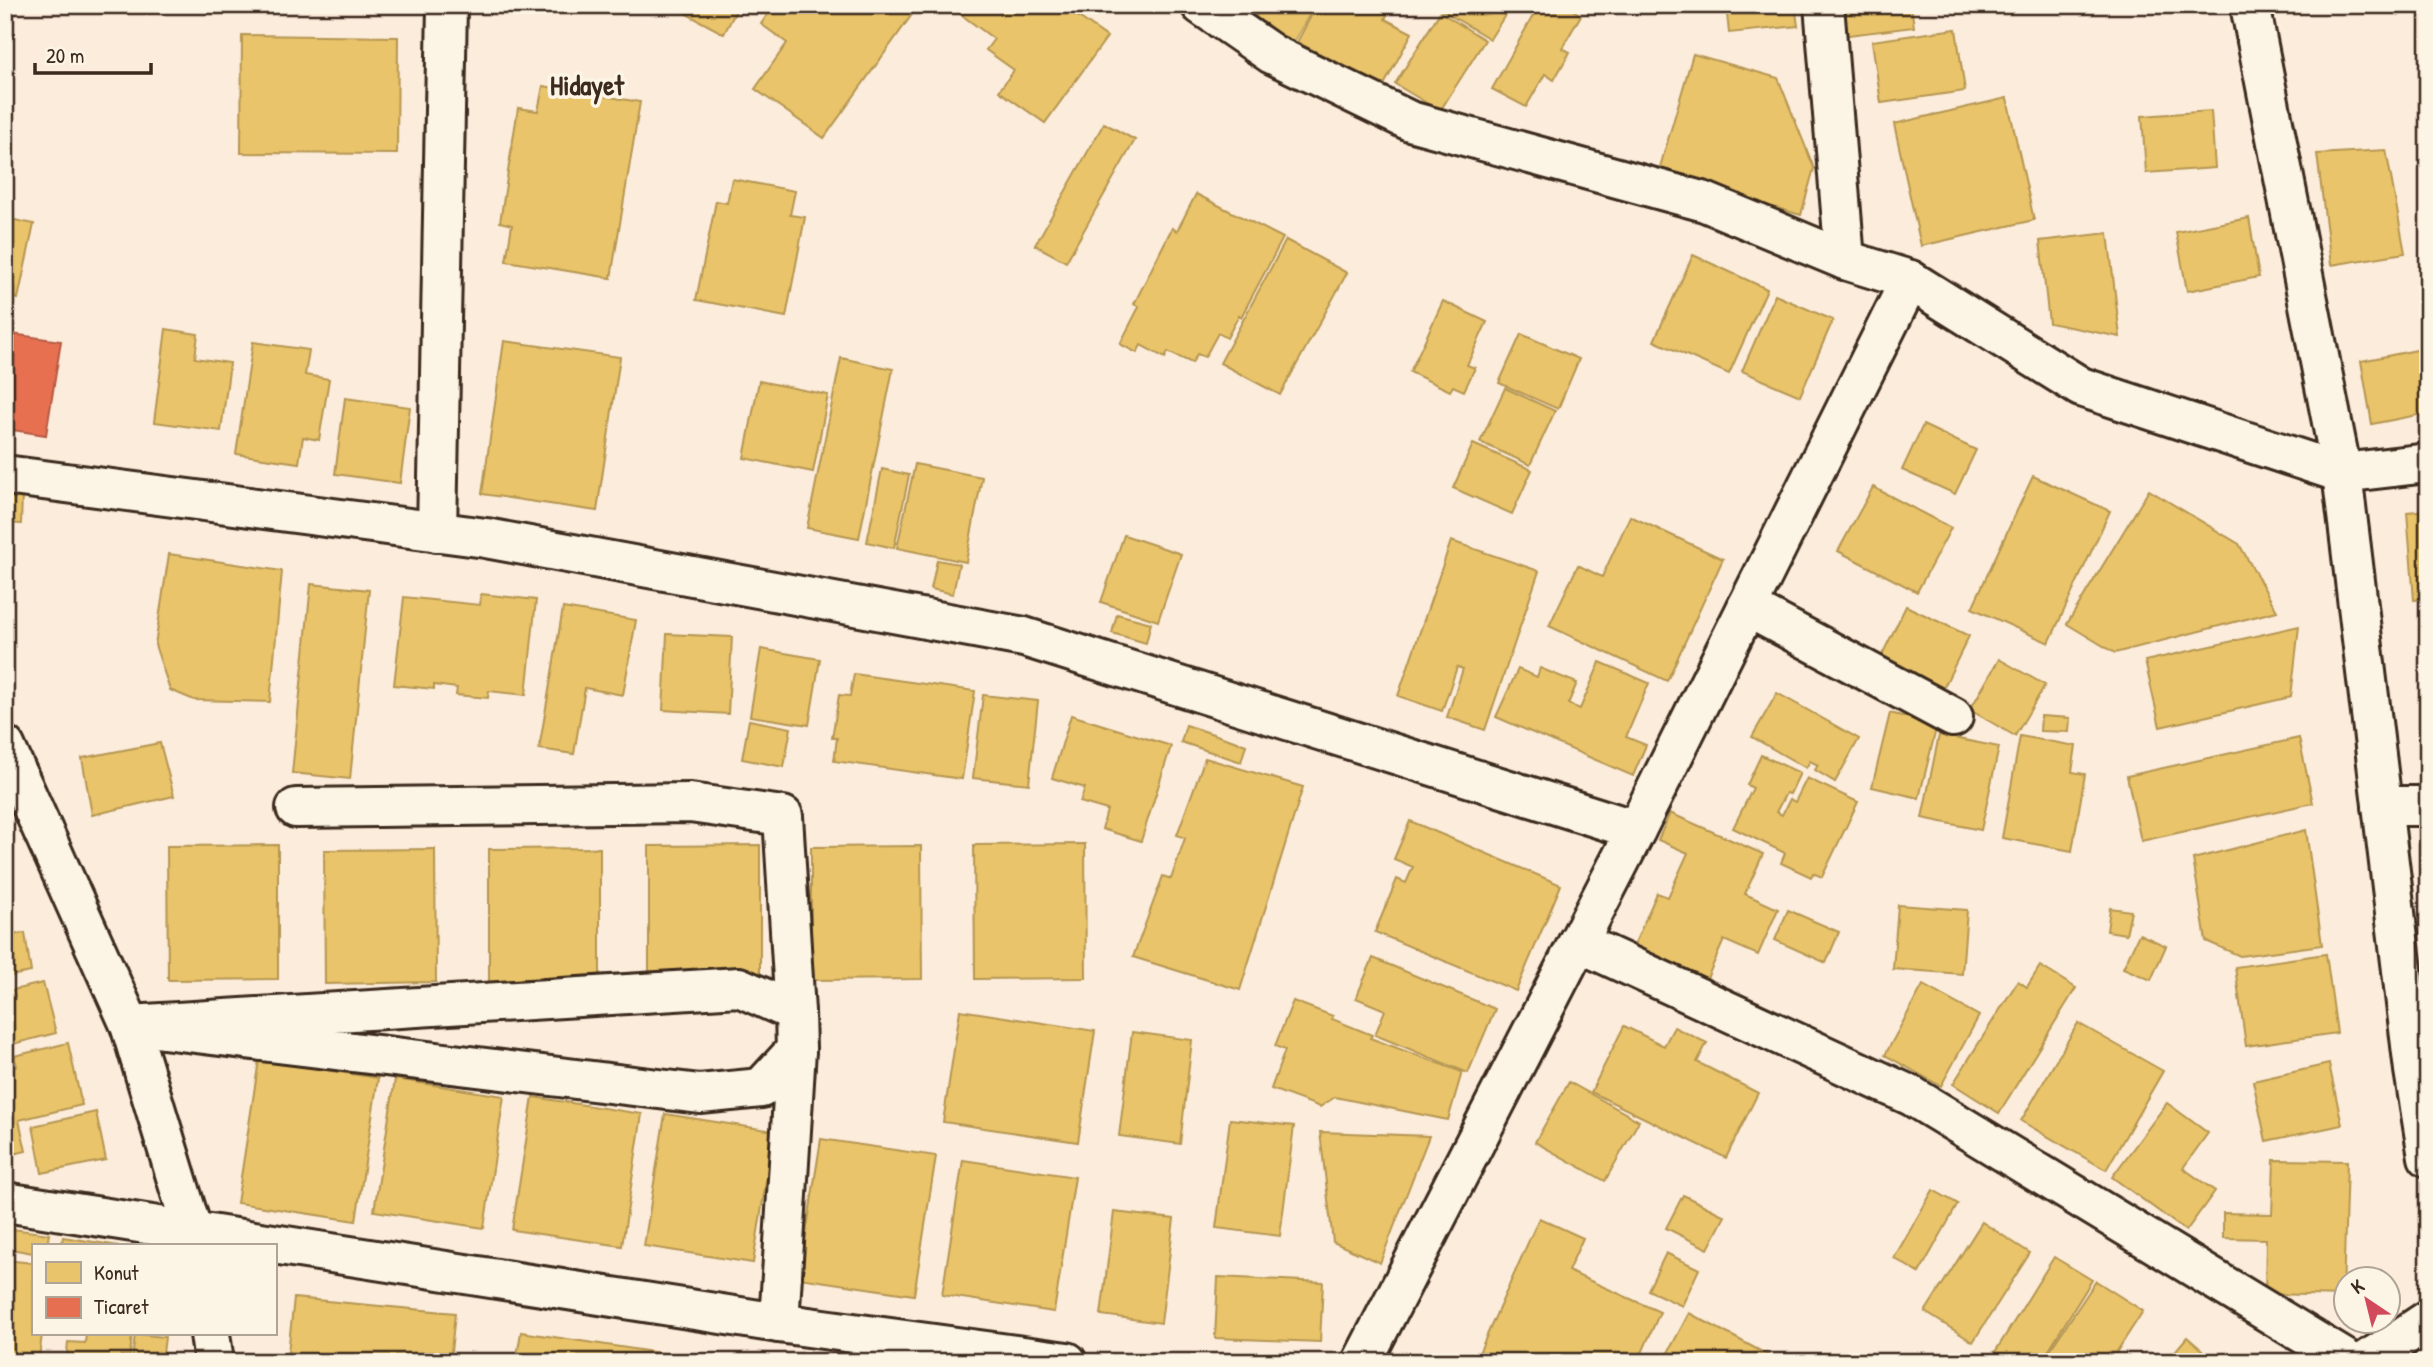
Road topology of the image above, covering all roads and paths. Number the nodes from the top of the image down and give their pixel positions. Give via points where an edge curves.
1 (447, 5) edge
2 (1201, 5) edge
3 (1824, 5) edge
4 (2250, 5) edge
5 (1845, 260) junction
6 (1910, 280) junction
7 (2428, 463) edge
8 (2342, 474) junction
9 (5, 475) edge
10 (437, 532) junction
11 (1747, 607) junction
12 (1952, 717) dead end
13 (5, 746) edge
14 (2382, 806) junction
15 (2428, 806) edge
16 (296, 808) dead end
17 (1636, 831) junction
18 (1578, 942) junction
19 (795, 1012) junction
20 (130, 1025) junction
21 (796, 1050) junction
22 (2428, 1157) edge
23 (5, 1202) edge
24 (196, 1240) edge
25 (224, 1244) edge
26 (276, 1251) edge
27 (2428, 1320) edge
28 (779, 1323) junction
29 (210, 1336) edge
30 (214, 1362) edge
31 (1067, 1362) edge
32 (1362, 1362) edge
33 (2350, 1362) edge
34 (2365, 1362) edge

1 - 10 street
2 - 5 street via 1272,54 1410,121 1705,202
3 - 5 street
4 - 8 street
5 - 6 street
6 - 8 street via 2081,387
6 - 11 street
7 - 8 street
8 - 14 street
9 - 10 street
10 - 17 street via 1024,637
11 - 12 street
11 - 17 street
13 - 20 street
14 - 15 street
14 - 22 street
16 - 19 street via 691,803 783,816
17 - 18 street
18 - 32 street
18 - 33 street via 1912,1096
19 - 20 street via 739,987
19 - 21 street
20 - 21 street via 701,1094 761,1088
20 - 24 street
21 - 28 street
23 - 24 street
24 - 25 street
26 - 28 street
27 - 34 street
28 - 31 street
29 - 30 street

